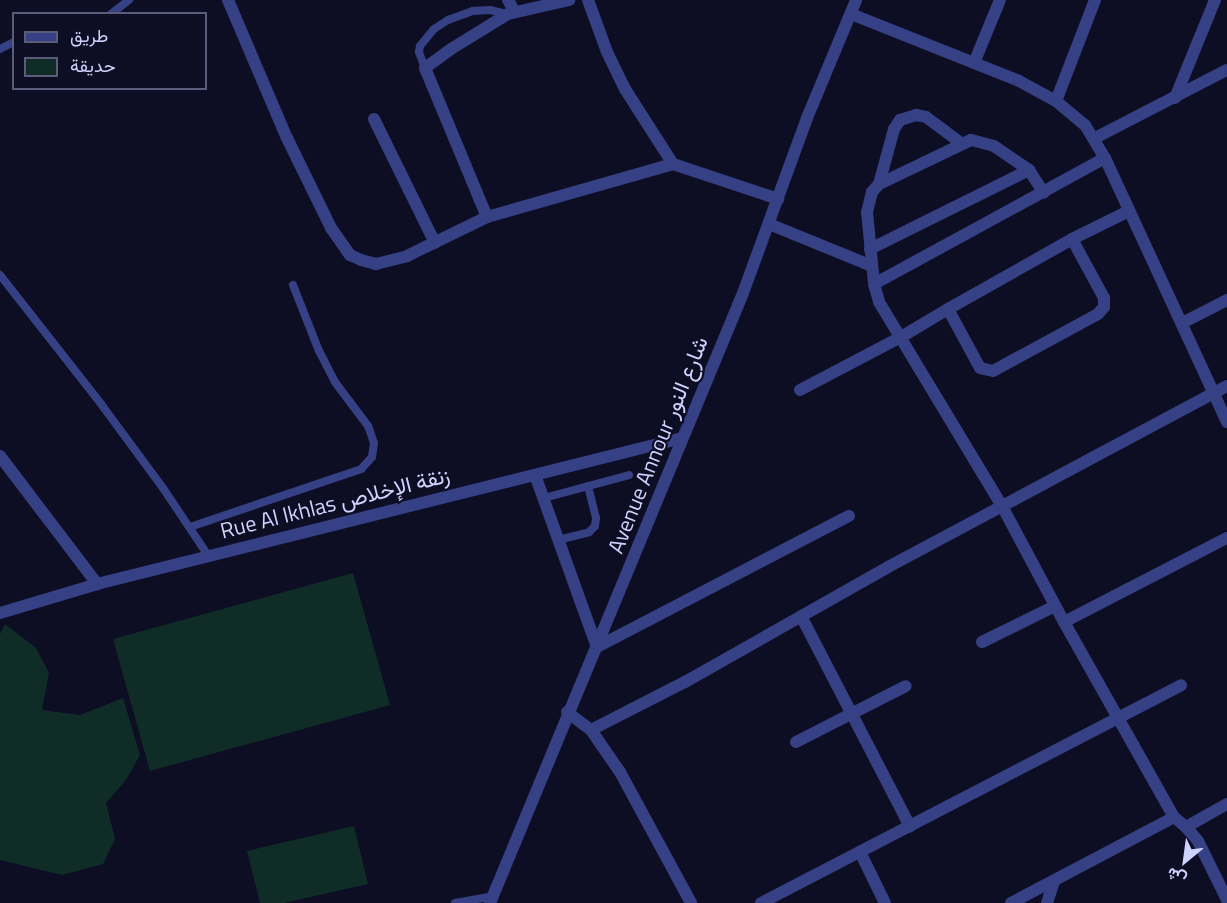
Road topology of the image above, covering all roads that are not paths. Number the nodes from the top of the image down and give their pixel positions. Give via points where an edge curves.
1 (129, 0) edge
2 (228, 0) edge
3 (508, 0) edge
4 (569, 0) edge
5 (588, 0) edge
6 (856, 0) edge
7 (999, 0) edge
8 (1095, 0) edge
9 (1215, 0) edge
10 (114, 12) edge
11 (511, 13) junction
12 (851, 14) junction
13 (974, 63) junction
14 (425, 68) junction
15 (1227, 70) edge
16 (1175, 98) junction
17 (1056, 101) junction
18 (374, 119) dead end
19 (1095, 138) junction
20 (961, 143) junction
21 (1105, 158) junction
22 (673, 164) junction
23 (1029, 170) junction
24 (879, 184) junction
25 (1044, 193) junction
26 (778, 199) junction
27 (1129, 211) junction
28 (487, 217) junction
29 (769, 224) junction
30 (1072, 239) junction
31 (435, 243) junction
32 (870, 249) junction
33 (872, 266) junction
34 (0, 275) edge
35 (874, 284) junction
36 (293, 285) dead end
37 (1227, 300) edge
38 (948, 309) junction
39 (1182, 323) junction
40 (901, 337) junction
41 (1226, 387) edge
42 (800, 390) dead end
43 (1212, 394) junction
44 (1227, 423) edge
45 (682, 438) junction
46 (0, 456) edge
47 (536, 475) junction
48 (629, 475) dead end
49 (588, 486) junction
50 (544, 498) junction
51 (1002, 506) junction
52 (849, 516) dead end
53 (190, 527) junction
54 (1227, 537) edge
55 (558, 540) junction
56 (209, 557) junction
57 (97, 584) junction
58 (1055, 606) junction
59 (0, 613) edge
60 (801, 616) junction
61 (1064, 622) junction
62 (982, 642) dead end
63 (597, 647) junction
64 (1181, 685) dead end
65 (906, 686) dead end
66 (567, 712) junction
67 (854, 714) junction
68 (1119, 719) junction
69 (591, 730) junction
70 (796, 742) dead end
71 (1227, 804) edge
72 (1174, 817) junction
73 (910, 826) junction
74 (1186, 826) junction
75 (860, 852) junction
76 (1054, 881) junction
77 (492, 899) edge
78 (1227, 900) edge
79 (686, 902) edge
80 (455, 903) edge
81 (761, 903) edge
82 (885, 903) edge
83 (1011, 903) edge
84 (1047, 903) edge

1 - 10 lane
2 - 31 street via 287,138 331,228 350,255 376,264
3 - 11 street
4 - 11 street
5 - 22 street via 625,89
6 - 12 street, Avenue Annour شارع النور
7 - 13 street
8 - 17 street
9 - 16 street
11 - 14 street
11 - 14 lane via 473,11 448,20 420,46
12 - 13 street
12 - 26 street, Avenue Annour شارع النور
13 - 17 street
14 - 28 street
15 - 16 street
16 - 19 street
17 - 19 street
18 - 31 street
19 - 21 street
20 - 23 street via 984,142
20 - 24 street
20 - 24 street via 926,117 916,115 900,120
21 - 25 street
21 - 27 street
22 - 26 street
22 - 28 street
23 - 25 street
23 - 32 street
24 - 32 street via 868,202
25 - 35 street
26 - 29 street, Avenue Annour شارع النور
27 - 30 street
27 - 39 street
28 - 31 street
29 - 33 street
29 - 45 street, Avenue Annour شارع النور
30 - 38 street
30 - 38 street via 1106,303 1098,314 989,371 982,370 977,363
32 - 33 street
33 - 35 street
34 - 53 lane
35 - 40 street via 879,302
36 - 53 lane via 325,362 368,426 374,443 372,457 361,469
37 - 39 street
38 - 40 street
39 - 43 street
40 - 42 street
40 - 51 street
41 - 43 street
43 - 44 street
43 - 51 street
45 - 47 street, Rue Al Ikhlas زنقة الإخلاص
45 - 63 street, Avenue Annour شارع النور
46 - 57 street
47 - 50 street
47 - 56 street, Rue Al Ikhlas زنقة الإخلاص
48 - 49 lane
49 - 50 lane
49 - 55 lane via 595,526 589,532
50 - 55 street
51 - 58 street
51 - 60 street
52 - 63 street
53 - 56 lane
54 - 61 street
55 - 63 street
56 - 57 street, Rue Al Ikhlas زنقة الإخلاص
57 - 59 street, Rue Al Ikhlas زنقة الإخلاص
58 - 61 street
58 - 62 street
60 - 67 street
60 - 69 street
61 - 68 street
63 - 66 street, Avenue Annour شارع النور
64 - 68 street
65 - 67 street
66 - 69 street
66 - 77 street, Avenue Annour شارع النور
67 - 70 street
67 - 73 street
68 - 72 street
68 - 73 street
69 - 79 street via 620,772
71 - 74 street
72 - 74 street
72 - 76 street
73 - 75 street
74 - 78 street via 1198,841
75 - 81 street
75 - 82 street
76 - 83 street
76 - 84 street
77 - 80 lane

